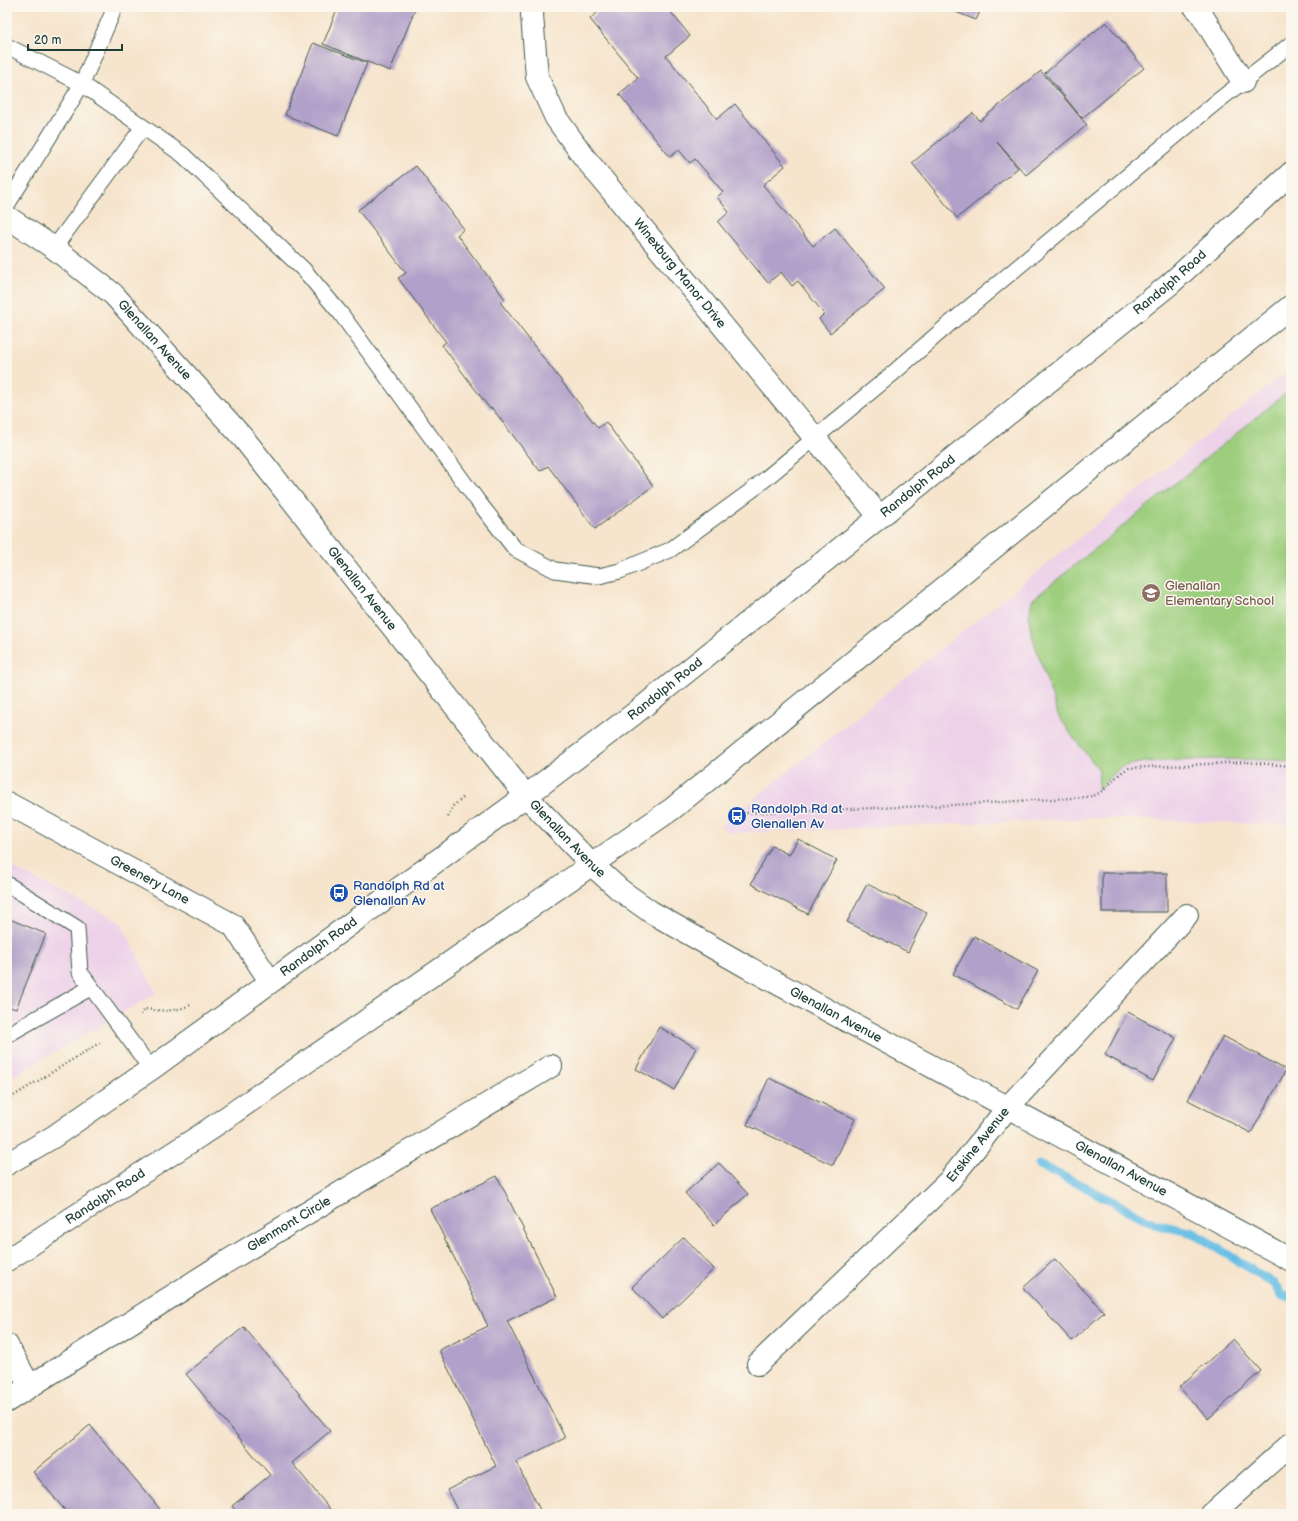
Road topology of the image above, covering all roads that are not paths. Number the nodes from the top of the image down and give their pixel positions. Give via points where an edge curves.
1 (115, 7) edge
2 (533, 7) edge
3 (1195, 7) edge
4 (1291, 44) edge
5 (7, 46) edge
6 (1243, 82) junction
7 (82, 84) junction
8 (143, 127) junction
9 (1291, 173) edge
10 (7, 204) edge
11 (7, 218) edge
12 (54, 248) junction
13 (1291, 306) edge
14 (814, 439) junction
15 (879, 516) junction
16 (526, 796) junction
17 (7, 803) edge
18 (592, 866) junction
19 (7, 884) edge
20 (1187, 915) dead end
21 (270, 981) junction
22 (90, 988) junction
23 (7, 1035) edge
24 (551, 1066) dead end
25 (151, 1069) junction
26 (1009, 1106) junction
27 (7, 1164) edge
28 (7, 1260) edge
29 (1291, 1260) edge
30 (7, 1345) edge
31 (758, 1364) dead end
32 (29, 1386) junction
33 (7, 1401) edge
34 (1291, 1444) edge
35 (1212, 1514) edge

1 - 7 lane
2 - 14 street, Winexburg Manor Drive via 537,77 556,118 584,157
3 - 6 street
4 - 6 lane
5 - 7 lane
6 - 14 lane
7 - 8 lane
7 - 10 lane
8 - 12 lane
8 - 14 lane via 183,156 304,270 341,314 476,500 516,549 555,570 600,576 620,571 670,550 752,490
9 - 15 street, Randolph Road via 1170,284
11 - 12 street, Glenallan Avenue
12 - 16 street, Glenallan Avenue via 113,294 244,439
13 - 18 street, Randolph Road via 672,809
14 - 15 street, Winexburg Manor Drive
15 - 16 street, Randolph Road via 634,714
16 - 18 street, Glenallan Avenue
16 - 21 street, Randolph Road
17 - 21 street, Greenery Lane via 233,925
18 - 26 street, Glenallan Avenue via 651,912 749,968
18 - 28 street, Randolph Road via 201,1135
19 - 22 lane via 77,928 80,972
20 - 26 street, Erskine Avenue
21 - 25 street, Randolph Road
22 - 23 lane
22 - 25 lane
24 - 32 street, Glenmont Circle via 221,1265
25 - 27 street, Randolph Road via 53,1137
26 - 29 street, Glenallan Avenue
26 - 31 street, Erskine Avenue via 949,1181
30 - 32 street
32 - 33 street, Glenmont Circle
34 - 35 street

